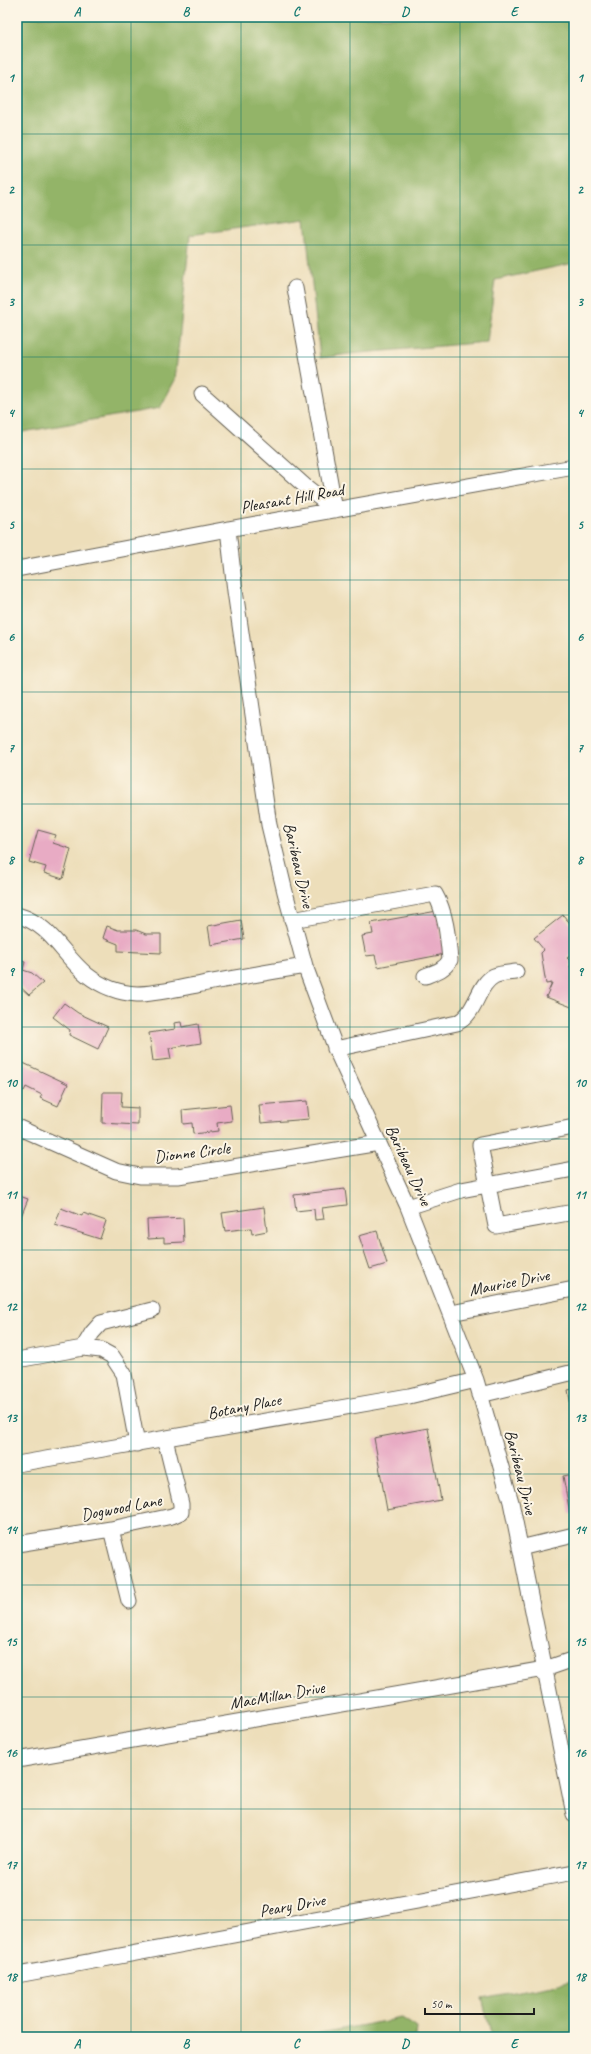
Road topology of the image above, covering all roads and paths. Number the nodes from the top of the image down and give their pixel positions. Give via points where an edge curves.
1 (295, 288) dead end
2 (202, 394) dead end
3 (574, 467) edge
4 (335, 510) junction
5 (228, 529) junction
6 (17, 569) edge
7 (17, 915) edge
8 (292, 920) junction
9 (305, 966) junction
10 (516, 972) dead end
11 (425, 976) dead end
12 (335, 1049) junction
13 (17, 1127) edge
14 (574, 1127) edge
15 (379, 1143) junction
16 (574, 1169) edge
17 (488, 1185) junction
18 (408, 1207) junction
19 (574, 1212) edge
20 (574, 1289) edge
21 (152, 1310) dead end
22 (451, 1313) junction
23 (83, 1348) junction
24 (17, 1360) edge
25 (574, 1372) edge
26 (476, 1380) junction
27 (480, 1395) junction
28 (165, 1439) junction
29 (137, 1444) junction
30 (17, 1464) edge
31 (111, 1529) junction
32 (574, 1535) edge
33 (17, 1544) edge
34 (520, 1548) junction
35 (129, 1601) dead end
36 (574, 1659) edge
37 (544, 1669) junction
38 (17, 1760) edge
39 (574, 1814) edge
40 (574, 1872) edge
41 (17, 1975) edge

1 - 4 street
2 - 4 street
3 - 4 street, Pleasant Hill Road
4 - 5 street, Pleasant Hill Road
5 - 6 street, Pleasant Hill Road
5 - 8 street, Baribeau Drive via 269,825
7 - 9 street via 35,922 46,930 86,974 111,989 124,992 138,994
8 - 9 street, Baribeau Drive
8 - 11 street via 435,894 444,915 450,960 440,971
9 - 12 street, Baribeau Drive
10 - 12 street via 493,977 485,985 466,1019 458,1023
12 - 15 street, Baribeau Drive
13 - 15 street, Dionne Circle via 116,1171 140,1176 178,1176
14 - 17 street via 480,1145
15 - 18 street, Baribeau Drive
16 - 17 street
17 - 18 street via 461,1190
17 - 19 street via 496,1226
18 - 22 street, Baribeau Drive
20 - 22 street, Maurice Drive
21 - 23 street via 101,1323
22 - 26 street, Baribeau Drive
23 - 24 street
23 - 29 street via 101,1350 112,1356 124,1374
25 - 27 street
26 - 27 street, Baribeau Drive
26 - 28 street, Botany Place via 409,1396
27 - 34 street, Baribeau Drive via 511,1502
28 - 29 street, Botany Place
28 - 31 street, Dogwood Lane via 181,1512
29 - 30 street, Botany Place
31 - 33 street, Dogwood Lane
31 - 35 street
32 - 34 street
34 - 37 street, Baribeau Drive
36 - 37 street, MacMillan Drive
37 - 38 street, MacMillan Drive
37 - 39 street, Baribeau Drive
40 - 41 street, Peary Drive

